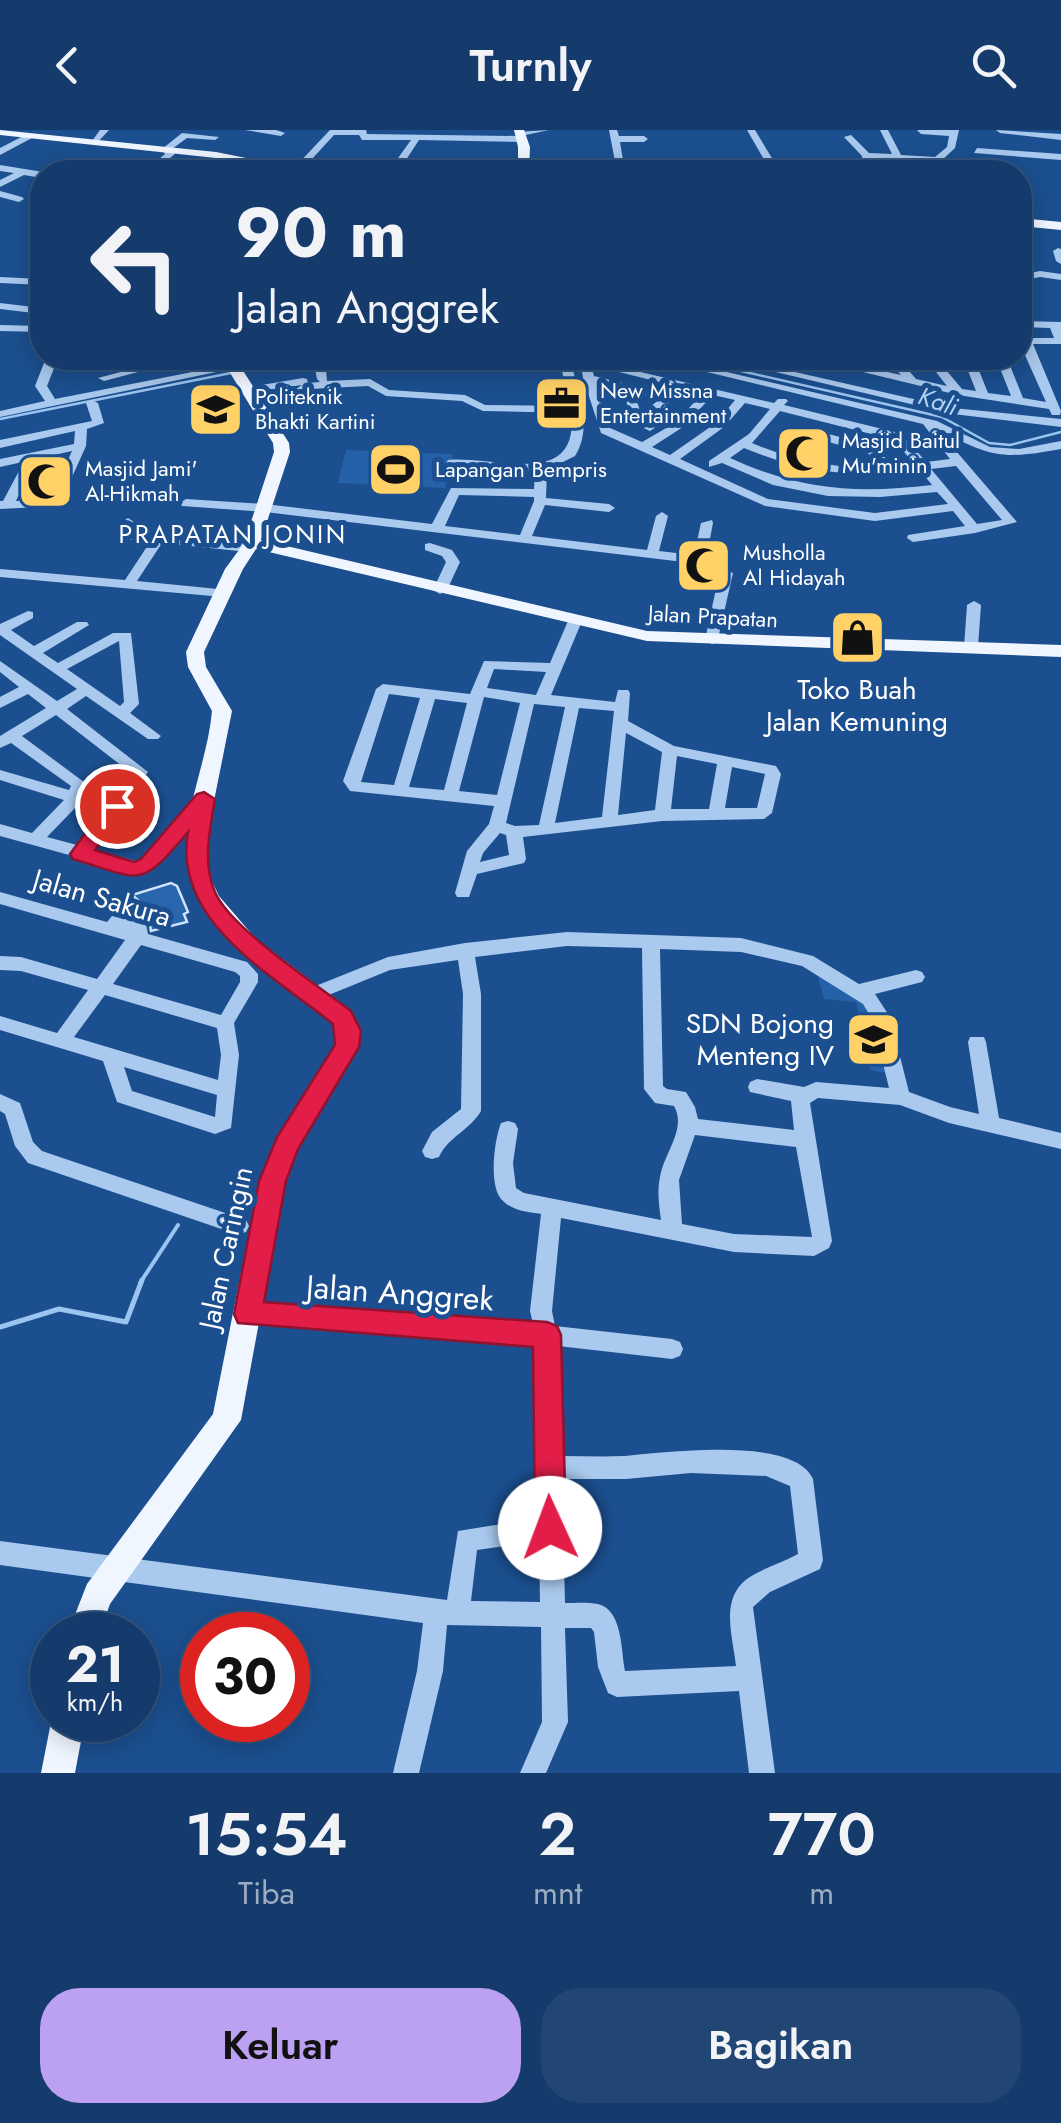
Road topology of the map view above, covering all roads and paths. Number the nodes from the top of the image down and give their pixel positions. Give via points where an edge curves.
1 (105, 130) edge
2 (224, 130) edge
3 (249, 130) edge
4 (545, 130) edge
5 (750, 130) edge
6 (884, 130) edge
7 (1001, 130) edge
8 (365, 131) edge
9 (920, 131) edge
10 (0, 132) edge
11 (955, 132) edge
12 (1048, 132) edge
13 (274, 133) edge
14 (520, 134) edge
15 (613, 134) edge
16 (443, 135) edge
17 (29, 136) junction
18 (1061, 136) edge
19 (215, 137) junction
20 (848, 137) dead end
21 (644, 138) edge
22 (415, 141) junction
23 (92, 142) junction
24 (0, 152) edge
25 (169, 152) junction
26 (196, 153) junction
27 (790, 155) dead end
28 (866, 155) junction
29 (897, 155) junction
30 (1061, 157) edge
31 (161, 160) edge
32 (244, 160) edge
33 (310, 160) edge
34 (401, 160) edge
35 (523, 160) edge
36 (618, 160) edge
37 (767, 160) edge
38 (778, 160) edge
39 (867, 160) edge
40 (938, 160) joint
41 (0, 168) edge
42 (22, 172) junction
43 (30, 173) edge
44 (0, 184) edge
45 (0, 194) edge
46 (18, 199) dead end
47 (1032, 223) edge
48 (1061, 226) edge
49 (1032, 276) edge
50 (1061, 276) edge
51 (0, 280) edge
52 (15, 281) junction
53 (30, 282) edge
54 (0, 296) edge
55 (0, 306) edge
56 (30, 310) edge
57 (1, 324) edge
58 (1032, 324) edge
59 (30, 325) edge
60 (1057, 325) edge
61 (30, 338) edge
62 (17, 339) dead end
63 (1032, 340) edge
64 (1032, 360) edge
65 (47, 370) edge
66 (118, 370) edge
67 (206, 370) edge
68 (321, 370) edge
69 (568, 370) edge
70 (587, 370) edge
71 (628, 370) edge
72 (695, 370) edge
73 (710, 370) edge
74 (757, 370) edge
75 (807, 370) edge
76 (867, 370) edge
77 (884, 370) edge
78 (902, 370) edge
79 (941, 370) edge
80 (973, 370) edge
81 (1007, 370) edge
82 (208, 373) junction
83 (888, 375) junction
84 (239, 376) edge
85 (104, 378) dead end
86 (589, 378) junction
87 (322, 379) dead end
88 (304, 381) dead end
89 (912, 382) junction
90 (682, 384) junction
91 (797, 384) junction
92 (626, 388) junction
93 (711, 391) junction
94 (958, 392) junction
95 (23, 394) dead end
96 (983, 396) junction
97 (670, 398) junction
98 (742, 399) junction
99 (908, 400) junction
100 (1019, 402) junction
101 (92, 403) junction
102 (52, 404) junction
103 (1052, 406) junction
104 (777, 407) junction
105 (24, 410) junction
106 (578, 410) junction
107 (812, 416) junction
108 (0, 418) edge
109 (639, 422) junction
110 (924, 422) junction
111 (1061, 422) edge
112 (81, 428) junction
113 (801, 431) junction
114 (666, 433) junction
115 (0, 444) edge
116 (744, 444) junction
117 (80, 446) junction
118 (644, 446) junction
119 (1061, 446) edge
120 (672, 459) junction
121 (722, 459) junction
122 (776, 459) junction
123 (960, 462) junction
124 (0, 463) edge
125 (452, 463) dead end
126 (70, 465) junction
127 (922, 466) junction
128 (541, 468) junction
129 (826, 470) junction
130 (700, 472) junction
131 (890, 472) junction
132 (14, 488) junction
133 (61, 488) junction
134 (939, 488) junction
135 (822, 492) junction
136 (540, 497) junction
137 (344, 500) dead end
138 (186, 503) dead end
139 (208, 504) junction
140 (3, 505) edge
141 (265, 508) junction
142 (608, 508) dead end
143 (955, 508) junction
144 (818, 510) junction
145 (662, 516) dead end
146 (336, 517) junction
147 (128, 522) dead end
148 (707, 523) dead end
149 (199, 524) dead end
150 (815, 528) dead end
151 (974, 529) junction
152 (436, 530) junction
153 (913, 538) dead end
154 (158, 539) junction
155 (524, 541) junction
156 (250, 546) junction
157 (430, 546) dead end
158 (652, 554) junction
159 (700, 560) junction
160 (0, 573) edge
161 (129, 584) junction
162 (440, 590) junction
163 (223, 592) junction
164 (974, 605) dead end
165 (28, 615) dead end
166 (575, 620) junction
167 (82, 624) dead end
168 (0, 630) edge
169 (712, 640) junction
170 (972, 648) junction
171 (1061, 651) edge
172 (34, 652) junction
173 (0, 666) edge
174 (59, 668) junction
175 (552, 668) junction
176 (28, 688) junction
177 (86, 690) junction
178 (429, 693) junction
179 (477, 695) junction
180 (535, 700) junction
181 (0, 703) edge
182 (572, 704) junction
183 (621, 707) junction
184 (56, 709) junction
185 (120, 713) junction
186 (153, 736) dead end
187 (6, 739) edge
188 (670, 750) junction
189 (725, 761) junction
190 (0, 775) edge
191 (400, 792) junction
192 (450, 796) junction
193 (74, 798) junction
194 (204, 799) junction
195 (502, 801) junction
196 (716, 812) junction
197 (662, 814) junction
198 (609, 822) junction
199 (506, 829) junction
200 (0, 830) edge
201 (546, 830) junction
202 (35, 840) junction
203 (80, 854) junction
204 (469, 870) junction
205 (463, 893) dead end
206 (0, 898) edge
207 (138, 936) junction
208 (652, 942) junction
209 (465, 950) junction
210 (0, 963) edge
211 (916, 977) dead end
212 (102, 988) junction
213 (856, 992) junction
214 (314, 994) junction
215 (0, 1023) edge
216 (224, 1023) junction
217 (62, 1041) junction
218 (976, 1042) dead end
219 (111, 1057) junction
220 (756, 1086) dead end
221 (226, 1090) junction
222 (804, 1095) junction
223 (901, 1097) junction
224 (0, 1102) edge
225 (990, 1123) junction
226 (688, 1126) junction
227 (508, 1129) dead end
228 (807, 1140) junction
229 (1061, 1142) edge
230 (432, 1151) dead end
231 (552, 1208) junction
232 (240, 1226) dead end
233 (672, 1228) junction
234 (248, 1314) junction
235 (547, 1335) junction
236 (672, 1349) dead end
237 (548, 1468) junction
238 (550, 1528) junction
239 (0, 1554) edge
240 (116, 1567) junction
241 (447, 1610) junction
242 (92, 1612) edge
243 (553, 1617) junction
244 (748, 1678) junction
245 (64, 1742) edge
246 (58, 1773) edge
247 (406, 1773) edge
248 (533, 1773) edge
249 (762, 1773) edge

1 - 23 street
2 - 19 street
3 - 13 street
4 - 14 street
5 - 37 street
6 - 29 street
7 - 12 street
7 - 30 street via 982,152
8 - 22 street via 364,138
8 - 33 street via 333,132
9 - 11 street
10 - 17 main road
11 - 40 street
12 - 18 street
12 - 30 street
14 - 16 street
14 - 35 main road
15 - 21 street
15 - 36 street
16 - 22 street
17 - 23 main road
17 - 24 street
19 - 25 street via 185,134
19 - 26 street
20 - 28 street
22 - 34 street
23 - 25 main road
25 - 26 main road
25 - 31 street
26 - 32 main road
27 - 38 street
28 - 29 street
28 - 39 street
29 - 40 street
41 - 42 street
42 - 43 street
42 - 44 street
45 - 46 street
47 - 48 main road
49 - 50 street
51 - 52 street
52 - 53 street
52 - 54 street
55 - 56 street
57 - 59 street
58 - 60 street
60 - 63 street via 1061,340
61 - 62 street
64 - 103 street
65 - 102 street via 41,386
66 - 85 street
67 - 82 street
68 - 87 street
69 - 106 street
70 - 86 street
71 - 90 street
72 - 90 street
73 - 91 street
74 - 91 street
75 - 91 street
76 - 83 street
77 - 83 street
78 - 89 street
79 - 94 street
80 - 96 street
81 - 100 street
82 - 84 street
82 - 102 street
83 - 89 street
83 - 99 street
84 - 88 street
84 - 101 street
84 - 106 street via 293,396 307,386 374,382 386,393 465,398 483,408
84 - 141 main road, Jalan Caringin via 281,443
86 - 92 street
86 - 118 street via 605,430
89 - 94 street
90 - 93 street
90 - 97 street
91 - 99 street
91 - 104 street
91 - 110 street
92 - 97 street
92 - 109 street
93 - 98 street
93 - 114 street
94 - 96 street
95 - 105 street
96 - 100 street
97 - 109 street
98 - 104 street
98 - 120 street via 720,425
99 - 111 street via 982,416
100 - 103 street
101 - 108 street
101 - 112 street via 100,422
102 - 105 street
103 - 111 street
104 - 107 street
104 - 116 street
105 - 108 street
106 - 128 street via 573,450
107 - 113 street
107 - 127 street via 895,436
109 - 114 street
110 - 119 street via 987,450
110 - 123 street
112 - 115 street
112 - 117 street
113 - 122 street
113 - 131 street via 871,449
114 - 118 street
116 - 121 street
116 - 122 street
117 - 124 street
117 - 126 street
118 - 120 street
120 - 130 street
121 - 130 street
121 - 135 street via 777,485
122 - 129 street
123 - 127 street
123 - 151 street via 1011,522
125 - 128 street
126 - 132 street via 22,474
126 - 133 street
127 - 131 street
127 - 134 street
128 - 136 street
129 - 131 street
129 - 135 street
130 - 144 street via 756,499
132 - 133 street
132 - 140 street
133 - 140 street via 52,504
134 - 135 street via 869,497
134 - 143 street
135 - 144 street
136 - 142 street
136 - 152 street via 455,491
136 - 155 street
137 - 146 street
138 - 139 street
139 - 141 street
139 - 149 street
141 - 146 street
141 - 156 main road, Jalan Caringin
143 - 144 street via 880,518
143 - 151 street
144 - 150 street
145 - 158 street
146 - 152 street
147 - 154 street via 129,536
148 - 159 street
151 - 153 street
152 - 155 street
154 - 156 street
154 - 161 street
155 - 158 street
156 - 162 main road, Jalan Prapatan
156 - 163 main road, Jalan Caringin
157 - 162 street via 454,562
158 - 159 street
159 - 169 street via 698,566 726,573
160 - 161 street
161 - 163 street
162 - 166 main road, Jalan Prapatan
163 - 194 main road, Jalan Caringin via 195,652 196,667 222,711
164 - 170 street
165 - 168 street
166 - 169 main road, Jalan Prapatan via 647,636
166 - 175 street
167 - 172 street
168 - 172 street
169 - 170 main road, Jalan Prapatan
170 - 171 main road, Jalan Prapatan
172 - 174 street
173 - 176 street
174 - 177 street
174 - 185 street via 126,636 132,704
175 - 179 street via 491,662
175 - 180 street
176 - 181 street
176 - 184 street
177 - 184 street
177 - 185 street
178 - 179 street
178 - 191 street
178 - 191 street via 381,691 351,781
179 - 180 street
179 - 192 street
180 - 182 street
180 - 195 street
182 - 183 street
182 - 201 street
183 - 188 street
183 - 198 street
184 - 187 street
184 - 203 street via 140,772
185 - 186 street
187 - 193 street via 79,784
188 - 189 street
188 - 197 street
189 - 196 street
189 - 196 street via 773,774 762,814
190 - 193 street
191 - 192 street
192 - 195 street
193 - 202 street
194 - 203 street via 142,868
194 - 214 main road, Jalan Caringin via 196,850 210,904
195 - 199 street
196 - 197 street
197 - 198 street
198 - 201 street
199 - 201 street
199 - 204 street via 480,842
199 - 204 street via 518,859
200 - 202 street
202 - 203 street
204 - 205 street
206 - 207 street, Jalan Sakura
207 - 212 street
207 - 216 street, Jalan Sakura via 249,974
208 - 209 street via 568,940
208 - 213 street via 790,954
208 - 226 street via 654,1089 685,1103
209 - 214 street via 373,968
209 - 230 street via 472,994 471,1111 440,1134
210 - 212 street
211 - 213 street
212 - 216 street
212 - 217 street
213 - 223 street via 881,1017
214 - 234 main road, Jalan Caringin via 342,1018 347,1047 286,1145 272,1181
215 - 217 street
216 - 221 street via 230,1054
217 - 219 street
218 - 225 street
219 - 221 street
219 - 221 street via 124,1096 215,1126 224,1122
220 - 222 street
222 - 223 street via 816,1090
222 - 228 street
223 - 225 street
224 - 232 street via 12,1109 35,1157
225 - 229 street
226 - 228 street
226 - 233 street via 669,1176
227 - 231 street via 507,1194
228 - 233 street via 822,1241 734,1243
231 - 233 street
231 - 235 street via 541,1312
234 - 235 street, Jalan Anggrek
234 - 240 main road, Jalan Caringin via 226,1420
235 - 236 street, Jalan Anggrek
235 - 237 street
237 - 238 street
237 - 244 street via 709,1458 801,1479 812,1560 744,1596
238 - 241 street via 466,1539
238 - 243 street
239 - 240 street
240 - 241 street
240 - 242 main road, Jalan Caringin
241 - 243 street
241 - 247 street
243 - 244 street via 597,1616 604,1622 617,1684
243 - 248 street via 555,1722
244 - 249 street
245 - 246 main road

